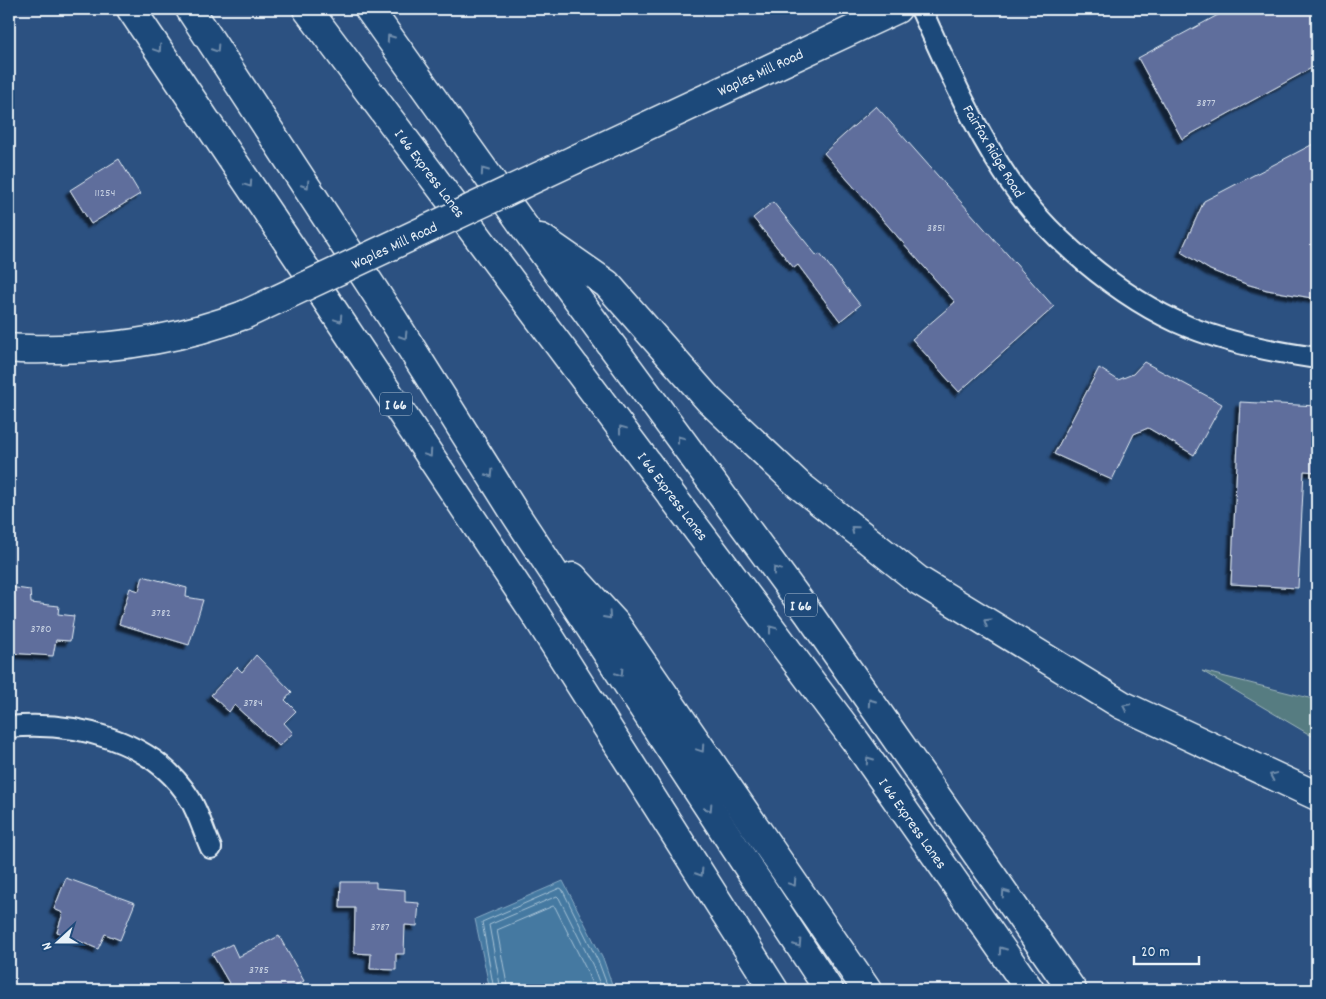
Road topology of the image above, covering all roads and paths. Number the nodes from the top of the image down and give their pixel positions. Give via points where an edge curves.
1 (131, 9) edge
2 (190, 9) edge
3 (307, 9) edge
4 (369, 9) edge
5 (897, 9) edge
6 (921, 9) edge
7 (522, 225) junction
8 (9, 348) edge
9 (1317, 358) edge
10 (516, 515) junction
11 (9, 727) edge
12 (1317, 796) edge
13 (210, 848) dead end
14 (774, 990) edge
15 (828, 990) edge
16 (867, 990) edge
17 (1030, 990) edge
18 (1072, 990) edge

1 -> 14 main road, I 66 via 528,604
2 -> 10 main road via 391,316
17 -> 3 main road, I 66 Express Lanes via 851,735
7 -> 4 main road, I 66
5 - 8 main road, Waples Mill Road, bridge via 244,315 212,327 151,342 87,349
6 - 9 street, Fairfax Ridge Road via 963,100 1003,172 1026,204 1085,262 1155,310 1188,326 1244,344
12 -> 7 main road via 1122,705 918,580 799,485 709,400 607,284
18 -> 7 main road, I 66 via 809,614
10 -> 15 main road
10 -> 16 main road via 615,623
11 - 13 street via 58,726 92,732 129,745 177,781 191,800

